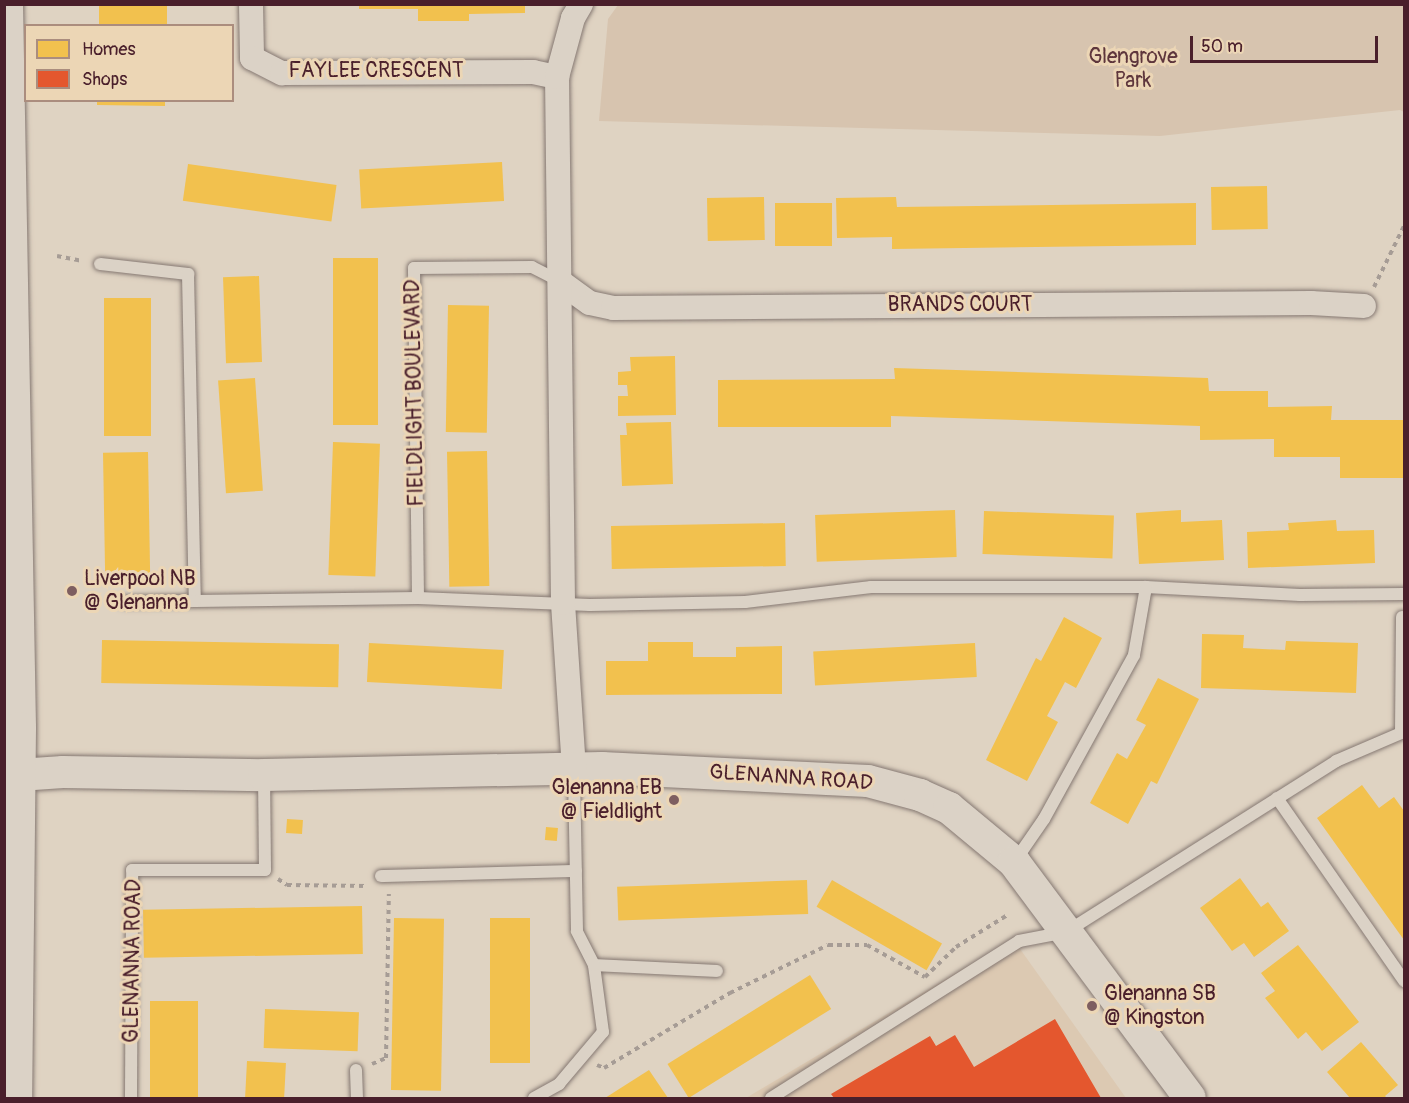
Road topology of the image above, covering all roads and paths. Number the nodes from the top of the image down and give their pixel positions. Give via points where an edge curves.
1 (6, 4) edge
2 (251, 4) edge
3 (580, 4) edge
4 (557, 77) junction
5 (1404, 226) edge
6 (57, 256) dead end
7 (99, 264) joint
8 (562, 283) junction
9 (1364, 306) joint
10 (1146, 587) junction
11 (1404, 594) edge
12 (418, 598) junction
13 (195, 601) junction
14 (124, 602) dead end
15 (562, 603) junction
16 (1402, 617) dead end
17 (574, 769) junction
18 (264, 775) junction
19 (11, 776) edge
20 (1277, 798) junction
21 (1014, 862) junction
22 (265, 870) junction
23 (576, 871) junction
24 (381, 876) joint
25 (368, 886) junction
26 (1009, 914) dead end
27 (1065, 932) junction
28 (594, 965) junction
29 (717, 971) dead end
30 (1404, 981) edge
31 (582, 1060) junction
32 (356, 1071) joint
33 (15, 1098) edge
34 (131, 1098) edge
35 (357, 1098) edge
36 (534, 1098) edge
37 (771, 1098) edge
38 (1190, 1098) edge

1 - 19 main road
2 - 4 street, FAYLEE CRESCENT via 252,58 282,72 533,72
3 - 4 street
4 - 8 street
5 - 9 path
6 - 7 path
7 - 13 lane via 188,274
8 - 9 street, BRANDS COURT via 591,303 613,308 1311,303
8 - 12 lane, FIELDLIGHT BOULEVARD via 531,267 414,268
8 - 15 street
10 - 11 lane
10 - 15 lane via 871,587 746,602
10 - 21 lane via 1134,655 1044,819
12 - 13 lane
12 - 15 lane
13 - 14 lane
15 - 17 street
16 - 20 lane via 1401,733 1336,761
17 - 18 street, GLENANNA ROAD
17 - 21 street, GLENANNA ROAD via 868,781 920,795 949,808
17 - 23 lane
18 - 19 street, GLENANNA ROAD via 63,772
18 - 22 lane
19 - 33 main road
20 - 27 lane
20 - 30 lane
21 - 27 street, GLENANNA ROAD
22 - 25 path via 288,885
22 - 34 lane, GLENANNA ROAD via 132,870
23 - 24 lane
23 - 28 lane via 577,931
24 - 25 path
25 - 32 path via 389,891 386,1058
26 - 31 path via 956,947 925,977 867,945 828,945 730,993 604,1068
27 - 37 lane via 1018,940
27 - 38 street, GLENANNA ROAD
28 - 29 lane
28 - 31 lane via 603,1032
31 - 36 lane via 559,1084
32 - 35 lane

